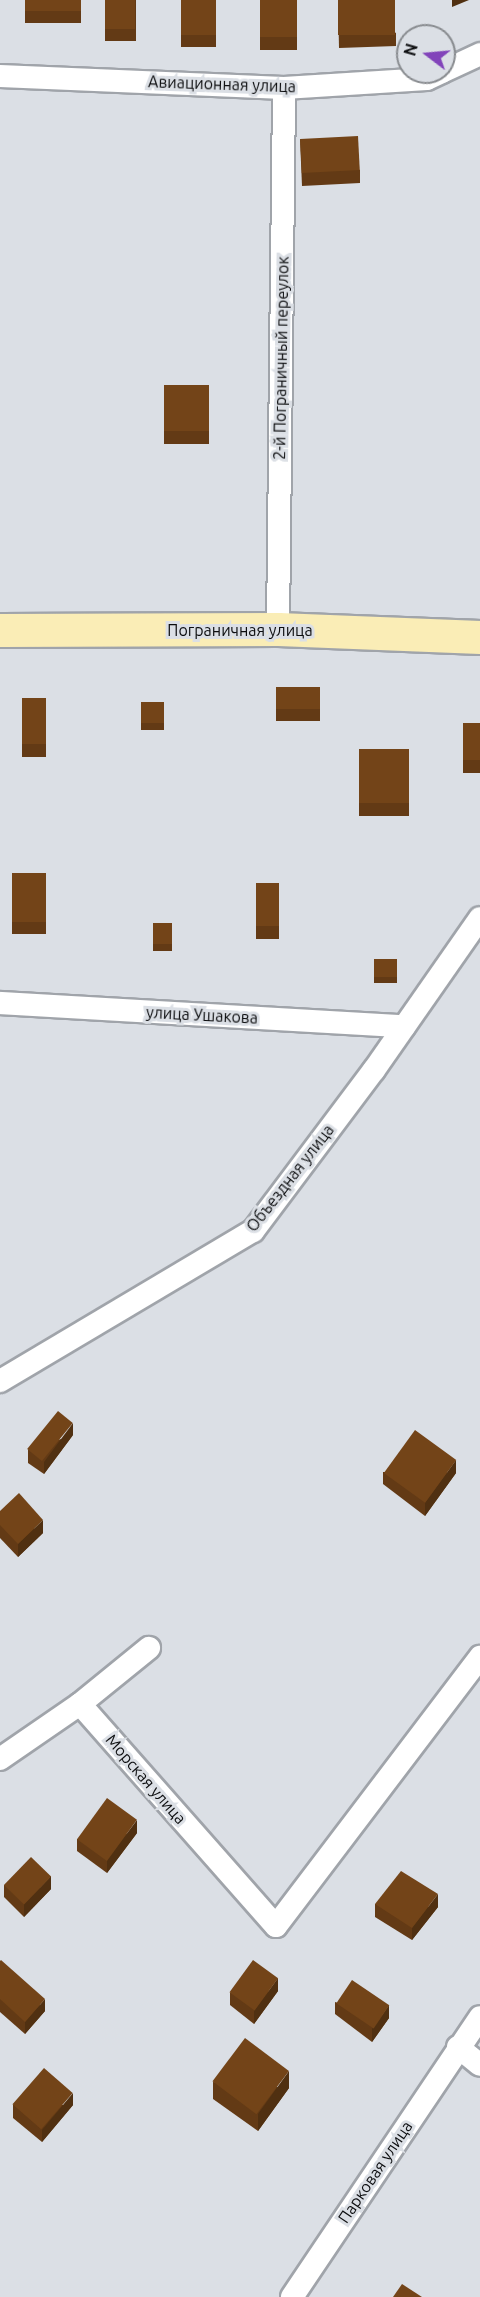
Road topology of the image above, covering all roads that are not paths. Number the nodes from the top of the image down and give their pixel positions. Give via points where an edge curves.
1 (480, 54) edge
2 (456, 66) edge
3 (0, 76) edge
4 (396, 81) edge
5 (284, 88) junction
6 (278, 629) junction
7 (0, 630) edge
8 (480, 637) edge
9 (480, 918) edge
10 (0, 1003) edge
11 (404, 1026) junction
12 (0, 1381) edge
13 (149, 1648) dead end
14 (480, 1657) edge
15 (80, 1704) junction
16 (0, 1759) edge
17 (480, 2017) edge
18 (458, 2047) junction
19 (480, 2066) edge
20 (291, 2297) edge

1 - 2 street, Авиационная улица
3 - 5 street, Авиационная улица
4 - 5 street, Авиационная улица
5 - 6 street, 2-й Пограничный переулок
6 - 7 street, Пограничная улица
6 - 8 street, Пограничная улица
9 - 11 street, Объездная улица
10 - 11 street, улица Ушакова
11 - 12 street, Объездная улица via 253,1231
13 - 15 street
14 - 15 street, Морская улица via 276,1926
15 - 16 street
17 - 18 street, Парковая улица
18 - 19 street
18 - 20 street, Парковая улица

